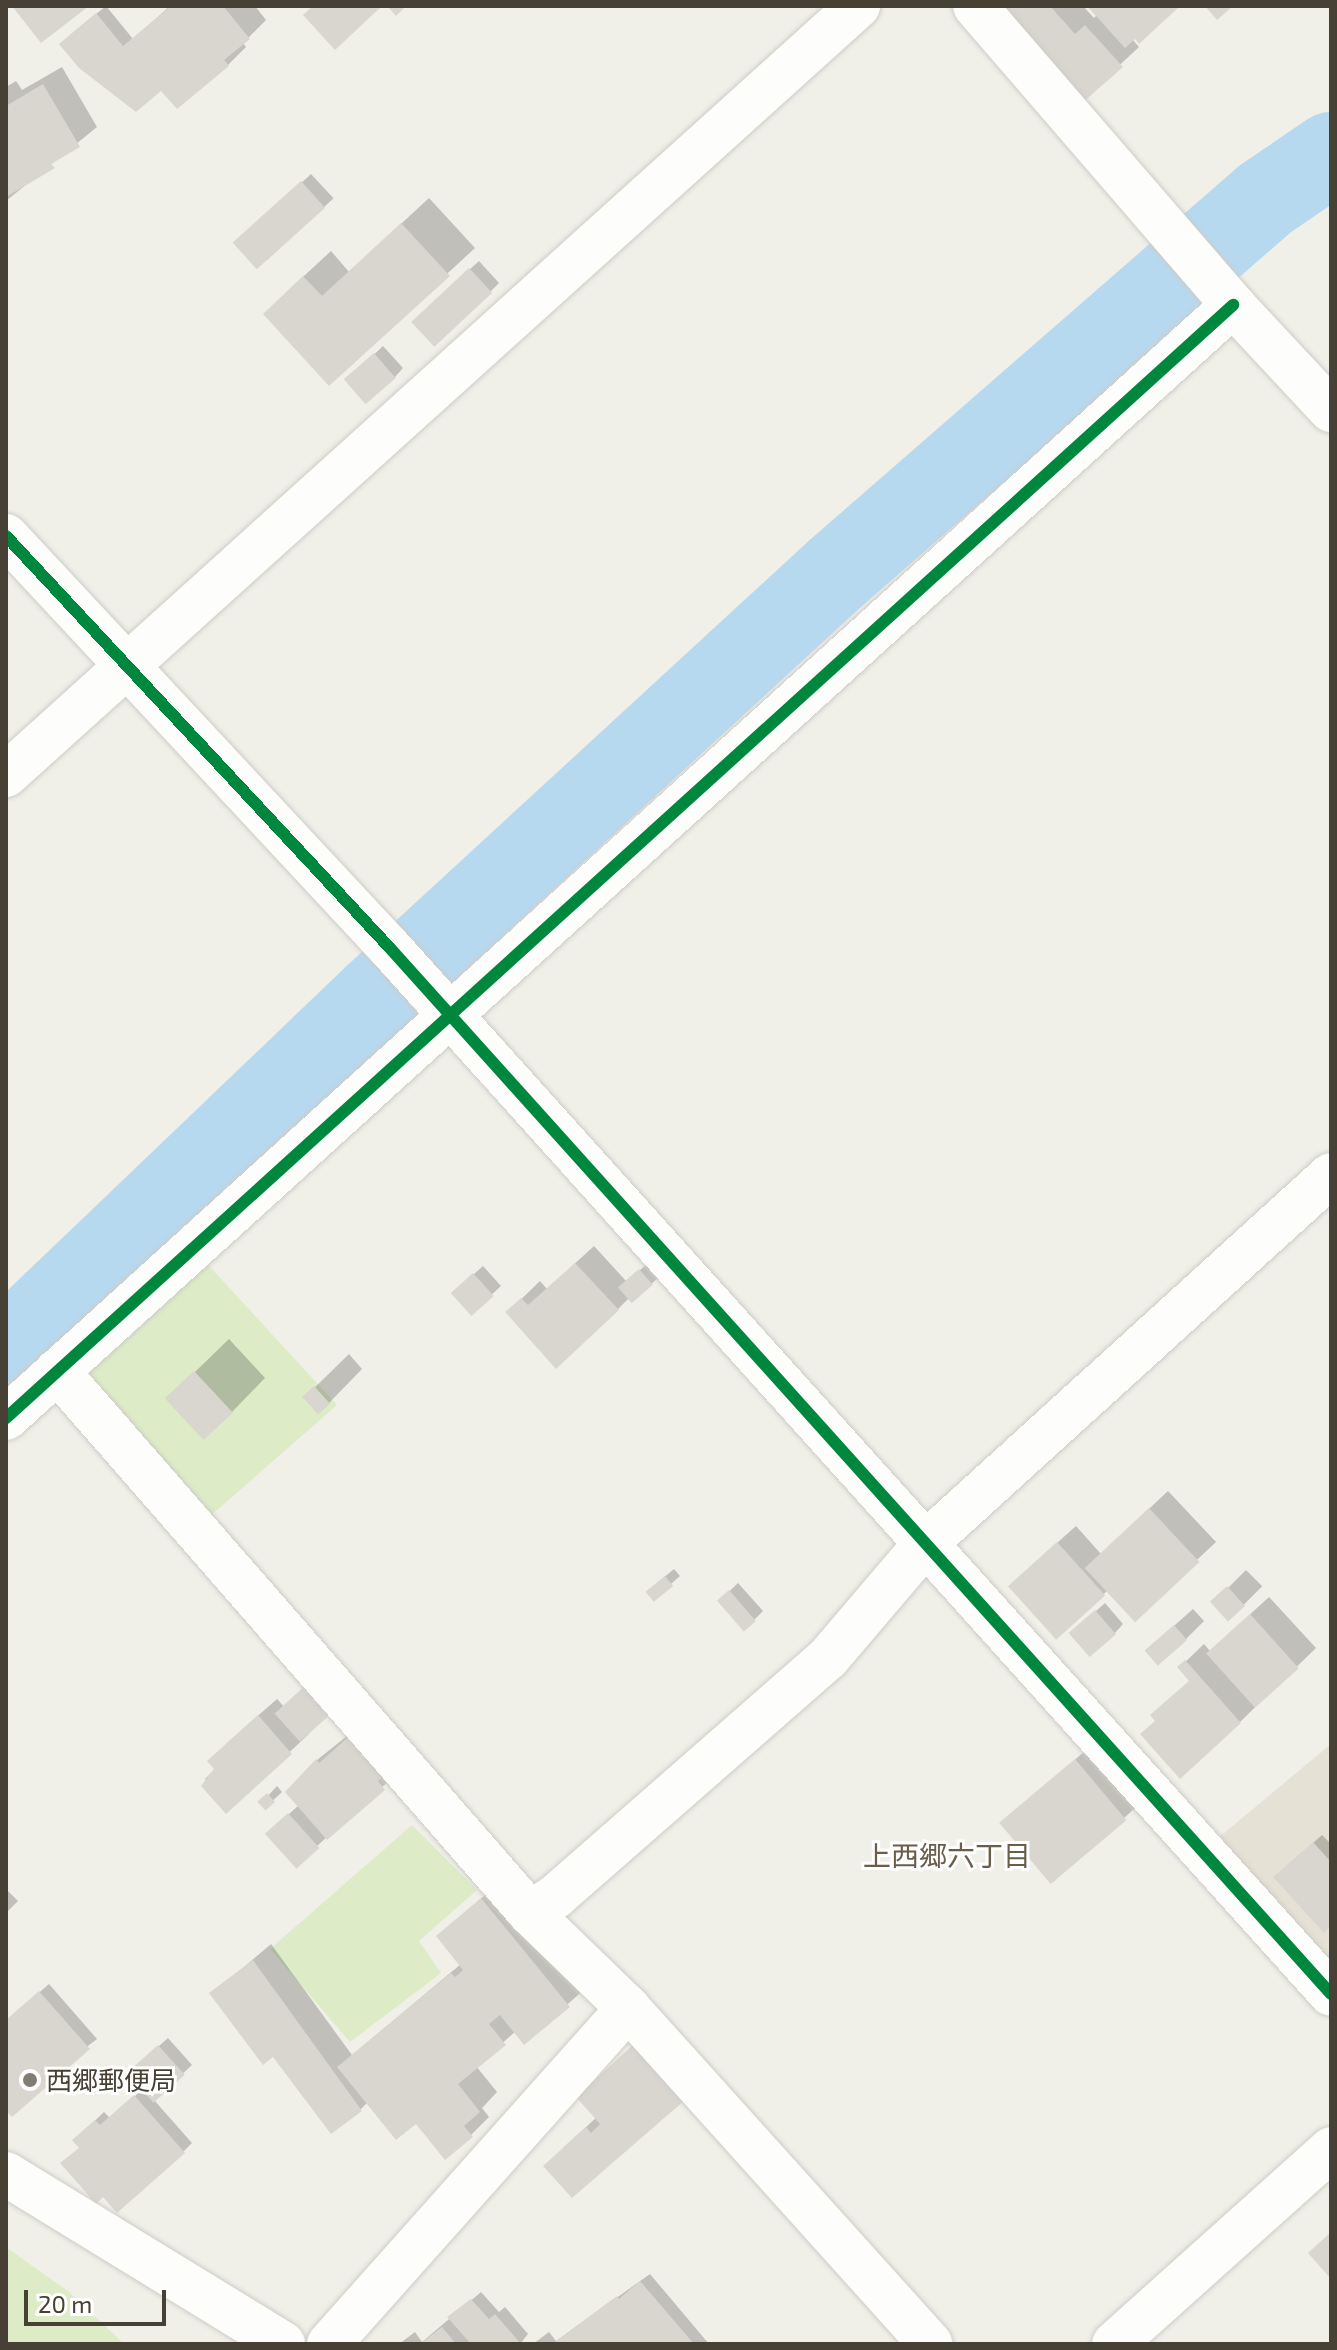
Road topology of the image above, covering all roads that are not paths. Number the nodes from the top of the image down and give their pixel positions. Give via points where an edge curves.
1 (858, 6) edge
2 (975, 6) edge
3 (1225, 296) junction
4 (1331, 410) edge
5 (6, 536) edge
6 (128, 666) junction
7 (6, 775) edge
8 (444, 1009) junction
9 (1331, 1175) edge
10 (57, 1371) junction
11 (6, 1418) edge
12 (926, 1543) junction
13 (530, 1913) junction
14 (1331, 1994) edge
15 (628, 2008) junction
16 (1331, 2149) edge
17 (6, 2174) edge
18 (283, 2344) edge
19 (329, 2344) edge
20 (931, 2344) edge
21 (1114, 2344) edge

1 - 6 street
2 - 3 street
3 - 4 street
3 - 8 street
5 - 6 street
6 - 7 street
6 - 8 street
8 - 10 street
8 - 12 street
9 - 12 street
10 - 11 street
10 - 13 street
12 - 13 street via 828,1658
12 - 14 street
13 - 15 street
15 - 19 street
15 - 20 street
16 - 21 street
17 - 18 street

